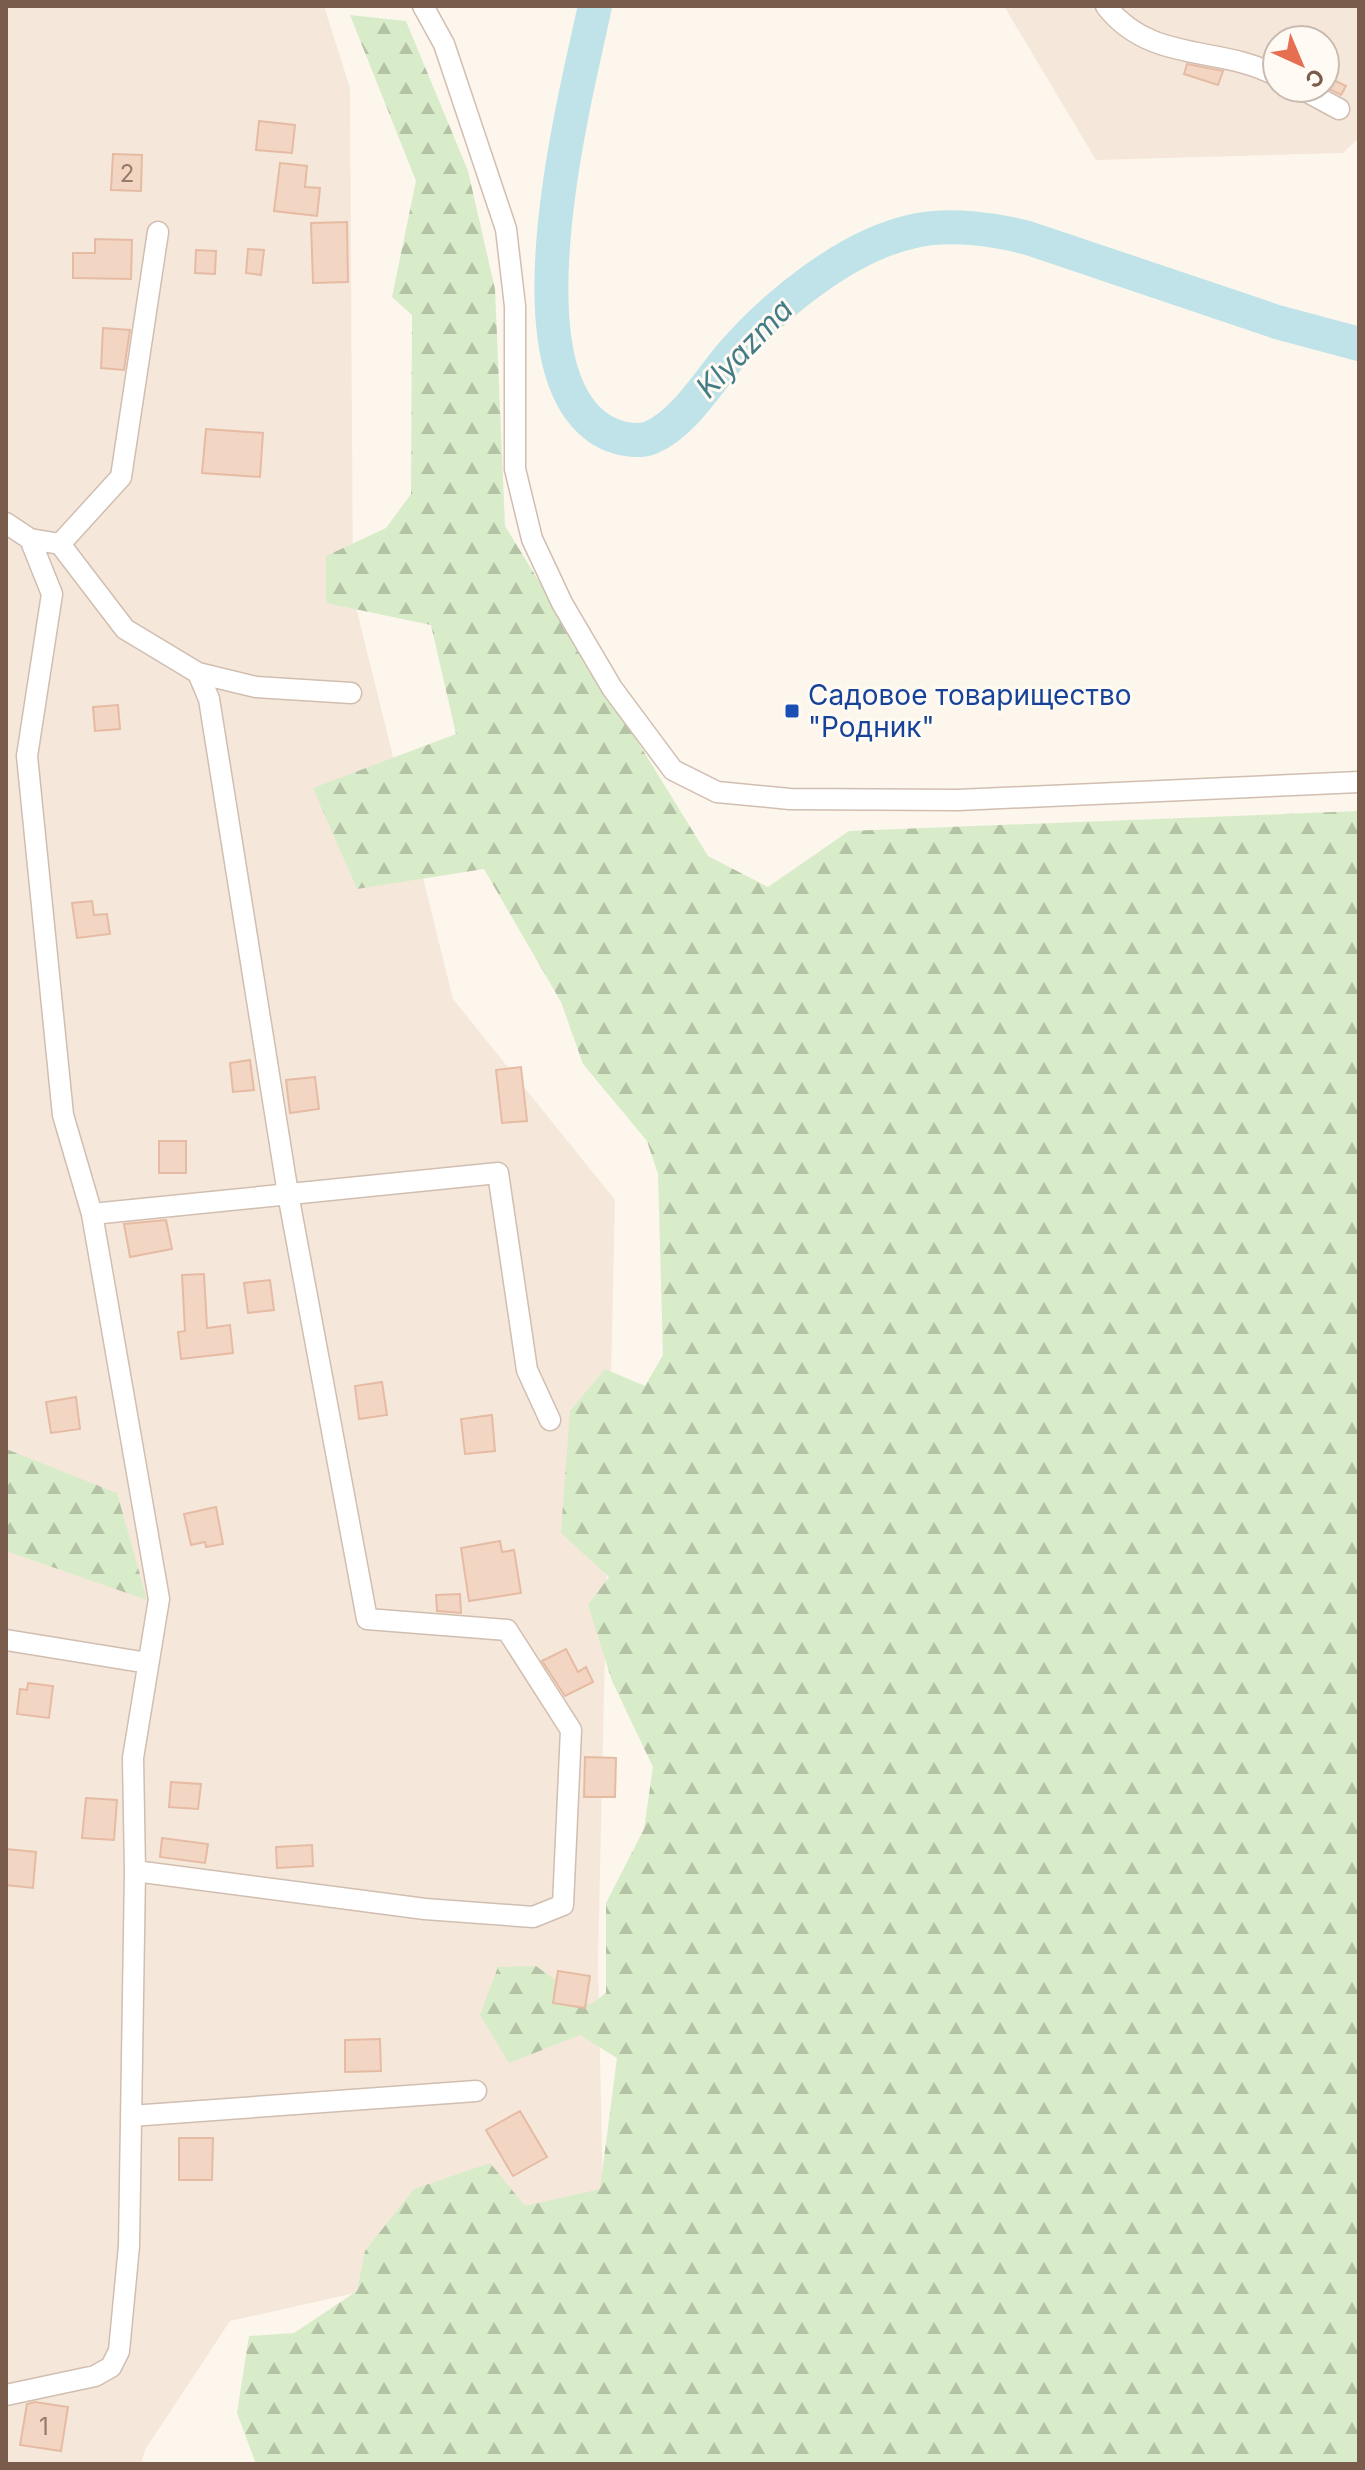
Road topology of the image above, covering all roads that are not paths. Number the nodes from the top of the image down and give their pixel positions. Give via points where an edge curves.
1 (423, 6) edge
2 (1106, 6) edge
3 (1261, 67) edge
4 (1330, 104) edge
5 (1339, 109) dead end
6 (158, 232) dead end
7 (6, 523) edge
8 (30, 539) junction
9 (60, 544) junction
10 (198, 673) junction
11 (351, 693) dead end
12 (1359, 782) edge
13 (288, 1194) junction
14 (92, 1214) junction
15 (550, 1420) dead end
16 (6, 1640) edge
17 (148, 1663) junction
18 (135, 1871) junction
19 (476, 2091) dead end
20 (131, 2116) junction
21 (6, 2395) edge

1 - 12 street via 444,44 506,229 515,306 515,469 532,539 612,688 673,770 717,792 790,799 958,800
2 - 3 street via 1145,40 1205,58
4 - 5 street
6 - 9 street via 121,477
7 - 8 street
8 - 9 street
8 - 14 street via 52,594 27,756 63,1115
9 - 10 street via 125,629
10 - 11 street via 256,687
10 - 13 street via 209,699
13 - 14 street
13 - 15 street via 498,1173 527,1370
13 - 18 street via 367,1619 507,1630 571,1730 563,1905 533,1917 425,1909
14 - 17 street via 159,1599
16 - 17 street
17 - 18 street via 133,1758
18 - 20 street
19 - 20 street
20 - 21 street via 129,2246 119,2351 111,2367 95,2376

